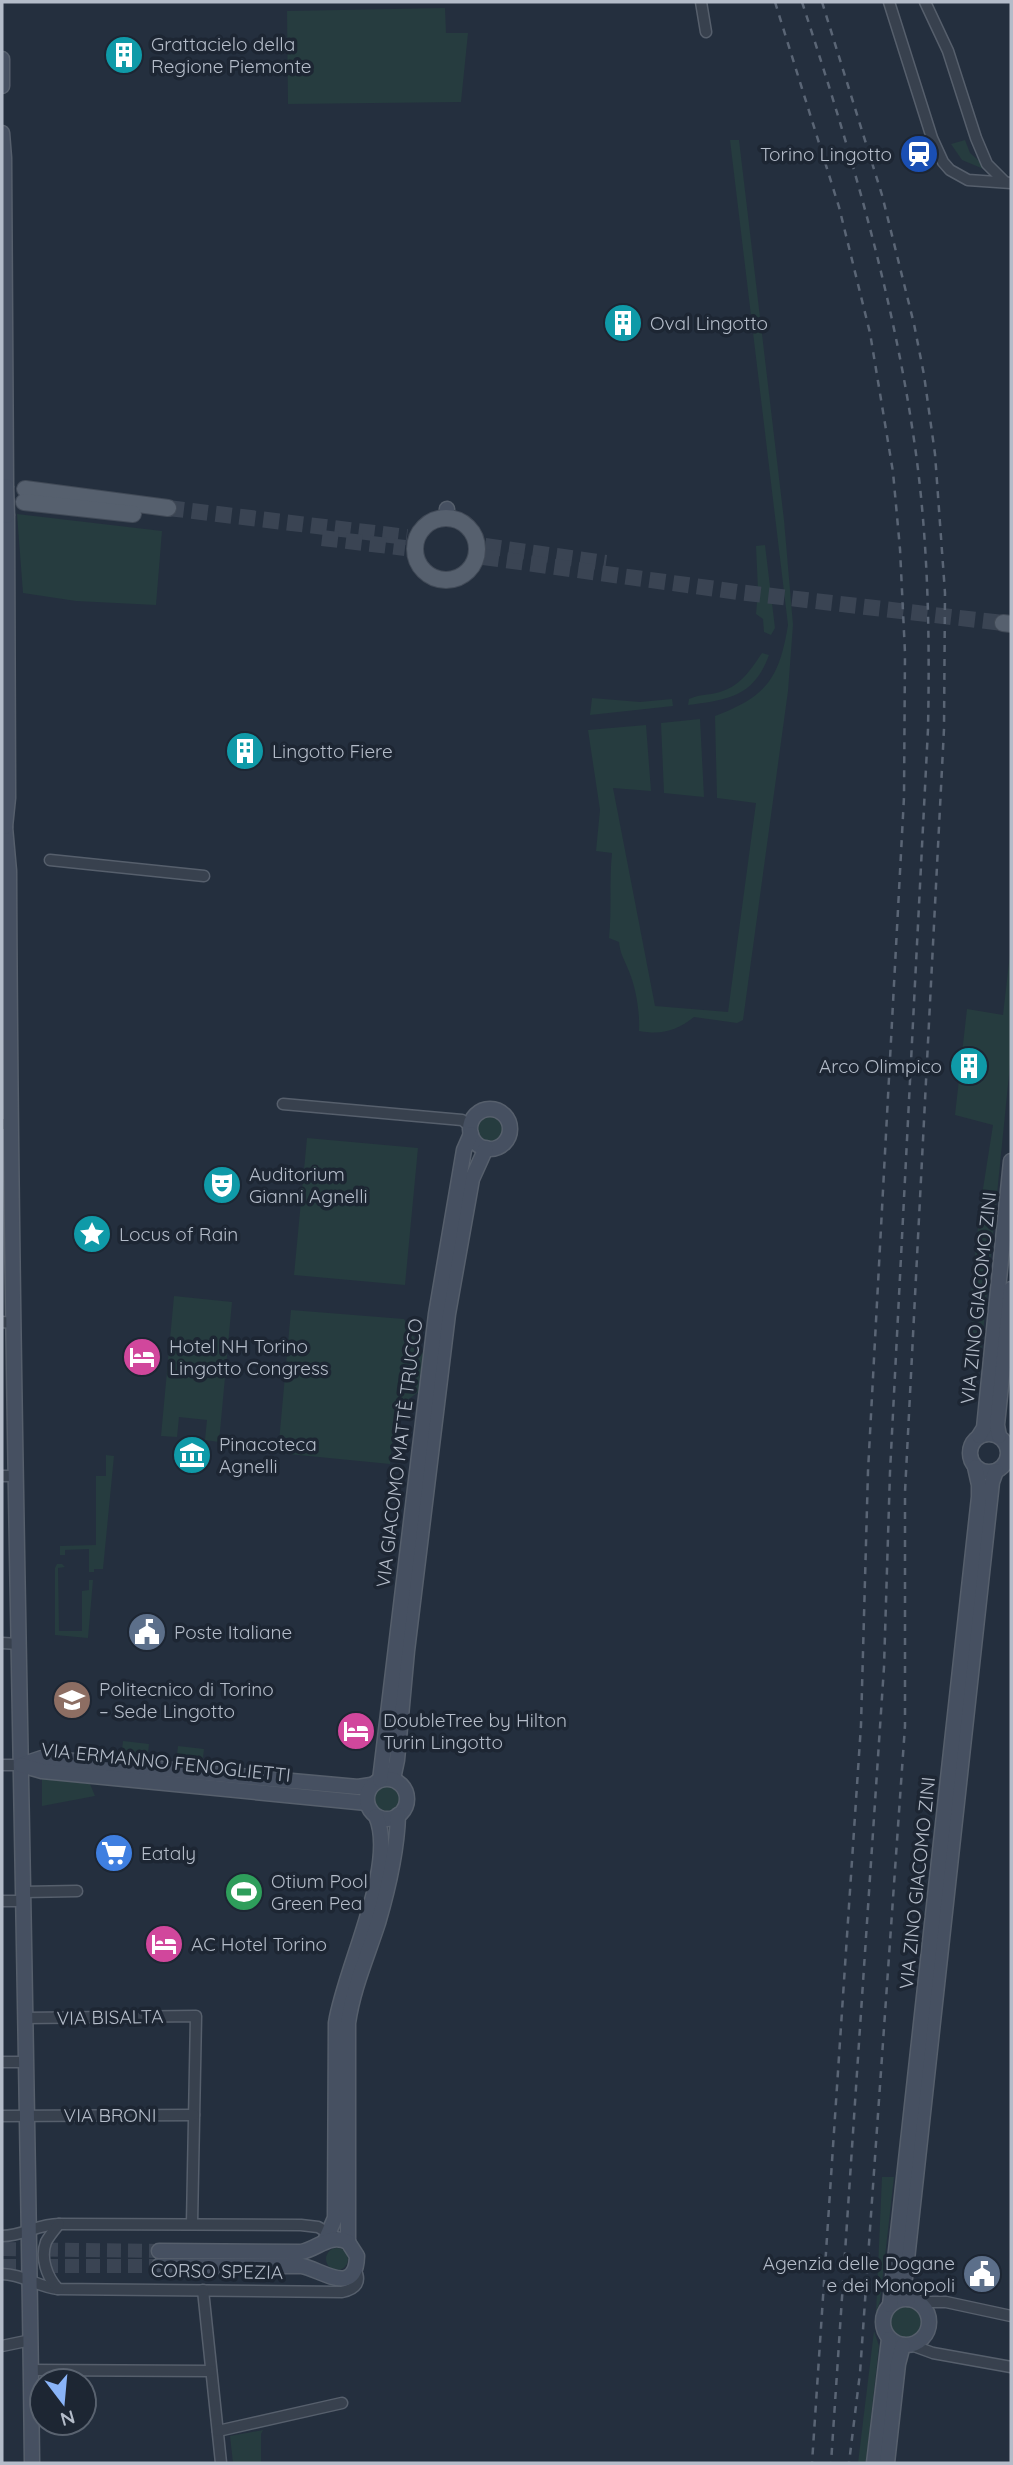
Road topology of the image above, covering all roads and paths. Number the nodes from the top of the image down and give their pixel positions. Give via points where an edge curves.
1 (701, 2) edge
2 (889, 2) edge
3 (925, 2) edge
4 (706, 32) dead end
5 (2, 59) edge
6 (2, 86) edge
7 (2, 133) edge
8 (3, 158) edge
9 (1008, 182) edge
10 (3, 452) edge
11 (24, 496) dead end
12 (167, 513) tunnel mouth
13 (480, 551) joint
14 (4, 825) edge
15 (50, 860) dead end
16 (5, 870) edge
17 (204, 876) dead end
18 (5, 1007) edge
19 (282, 1104) dead end
20 (471, 1130) junction
21 (486, 1148) junction
22 (1011, 1161) edge
23 (1011, 1289) edge
24 (7, 1323) edge
25 (979, 1436) junction
26 (999, 1436) junction
27 (975, 1467) junction
28 (996, 1471) junction
29 (2, 1476) edge
30 (17, 1476) junction
31 (2, 1643) edge
32 (19, 1644) junction
33 (2, 1765) edge
34 (21, 1765) junction
35 (381, 1781) junction
36 (367, 1803) junction
37 (398, 1815) junction
38 (376, 1816) junction
39 (76, 1891) dead end
40 (23, 1896) junction
41 (2, 1902) edge
42 (24, 2018) junction
43 (2, 2062) edge
44 (24, 2062) junction
45 (26, 2115) junction
46 (194, 2115) junction
47 (2, 2116) edge
48 (59, 2224) junction
49 (192, 2224) junction
50 (29, 2230) junction
51 (2, 2236) edge
52 (334, 2238) junction
53 (159, 2258) tunnel mouth
54 (301, 2259) junction
55 (355, 2269) junction
56 (2, 2274) edge
57 (30, 2282) junction
58 (58, 2289) junction
59 (204, 2290) junction
60 (913, 2300) junction
61 (890, 2305) junction
62 (1011, 2316) edge
63 (31, 2340) junction
64 (901, 2343) junction
65 (2, 2346) edge
66 (31, 2367) edge
67 (1011, 2367) edge
68 (98, 2370) edge
69 (211, 2371) junction
70 (342, 2403) dead end
71 (218, 2431) junction
72 (32, 2437) edge
73 (32, 2463) edge
74 (221, 2463) edge
75 (874, 2463) edge
76 (887, 2463) edge

1 - 4 street
2 - 9 street via 937,153 950,170 968,180
3 - 9 street via 948,51 987,164
5 - 6 street
7 - 8 street
8 - 10 street
10 - 14 street, bridge via 8,798
11 - 12 main road
13 - 13 main road via 467,526 447,513 425,526 410,543 425,573 441,580 463,575
14 - 16 street
15 - 17 street
16 - 18 street
18 - 24 street
19 - 20 street via 461,1120
20 - 21 street via 477,1144
20 - 21 street via 474,1116 488,1109 507,1118 507,1139 500,1146
20 - 35 street, VIA GIACOMO MATTÈ TRUCCO via 436,1314
21 - 35 street, VIA GIACOMO MATTÈ TRUCCO via 472,1179 448,1314 397,1760
22 - 25 street, VIA ZINO GIACOMO ZINI via 984,1428
23 - 26 street, VIA ZINO GIACOMO ZINI
24 - 30 street
25 - 26 street
25 - 27 street via 970,1451
26 - 28 street via 1009,1454
27 - 28 street
27 - 61 street, VIA ZINO GIACOMO ZINI via 979,1497
28 - 60 street, VIA ZINO GIACOMO ZINI via 904,2287
29 - 30 street
30 - 32 street
31 - 32 street
32 - 34 street
33 - 34 street
34 - 35 street, VIA ERMANNO FENOGLIETTI via 41,1758 358,1787
34 - 36 street, VIA ERMANNO FENOGLIETTI via 42,1771
34 - 40 street
35 - 36 street via 368,1791
35 - 37 street via 400,1784 406,1794
36 - 38 street
37 - 38 street
37 - 52 street via 387,1887 348,2023
38 - 52 street via 381,1834 375,1884 336,2023
39 - 40 street
40 - 41 street
40 - 42 street
42 - 44 street
42 - 46 street, VIA BISALTA via 196,2016
43 - 44 street
44 - 45 street
45 - 46 street, VIA BRONI
45 - 47 street, VIA BRONI
45 - 50 street
46 - 49 street
48 - 49 street
48 - 50 street
48 - 58 street via 46,2243 45,2257 46,2273
49 - 52 street via 300,2225 318,2227
50 - 51 street
50 - 57 street
52 - 54 street, CORSO SPEZIA
52 - 55 street via 357,2256
53 - 54 street
54 - 55 street, CORSO SPEZIA via 333,2279 344,2278
55 - 59 street, CORSO SPEZIA via 358,2284 342,2292
56 - 57 street, CORSO SPEZIA
57 - 58 street, CORSO SPEZIA
57 - 63 street
58 - 59 street, CORSO SPEZIA
59 - 69 street
60 - 61 street
60 - 62 street
60 - 64 street via 927,2312 929,2326 923,2338
61 - 64 street via 883,2325
63 - 65 street
63 - 66 street
64 - 67 street
64 - 75 street
64 - 76 street
68 - 69 street
69 - 71 street
70 - 71 street
71 - 74 street
72 - 73 street

